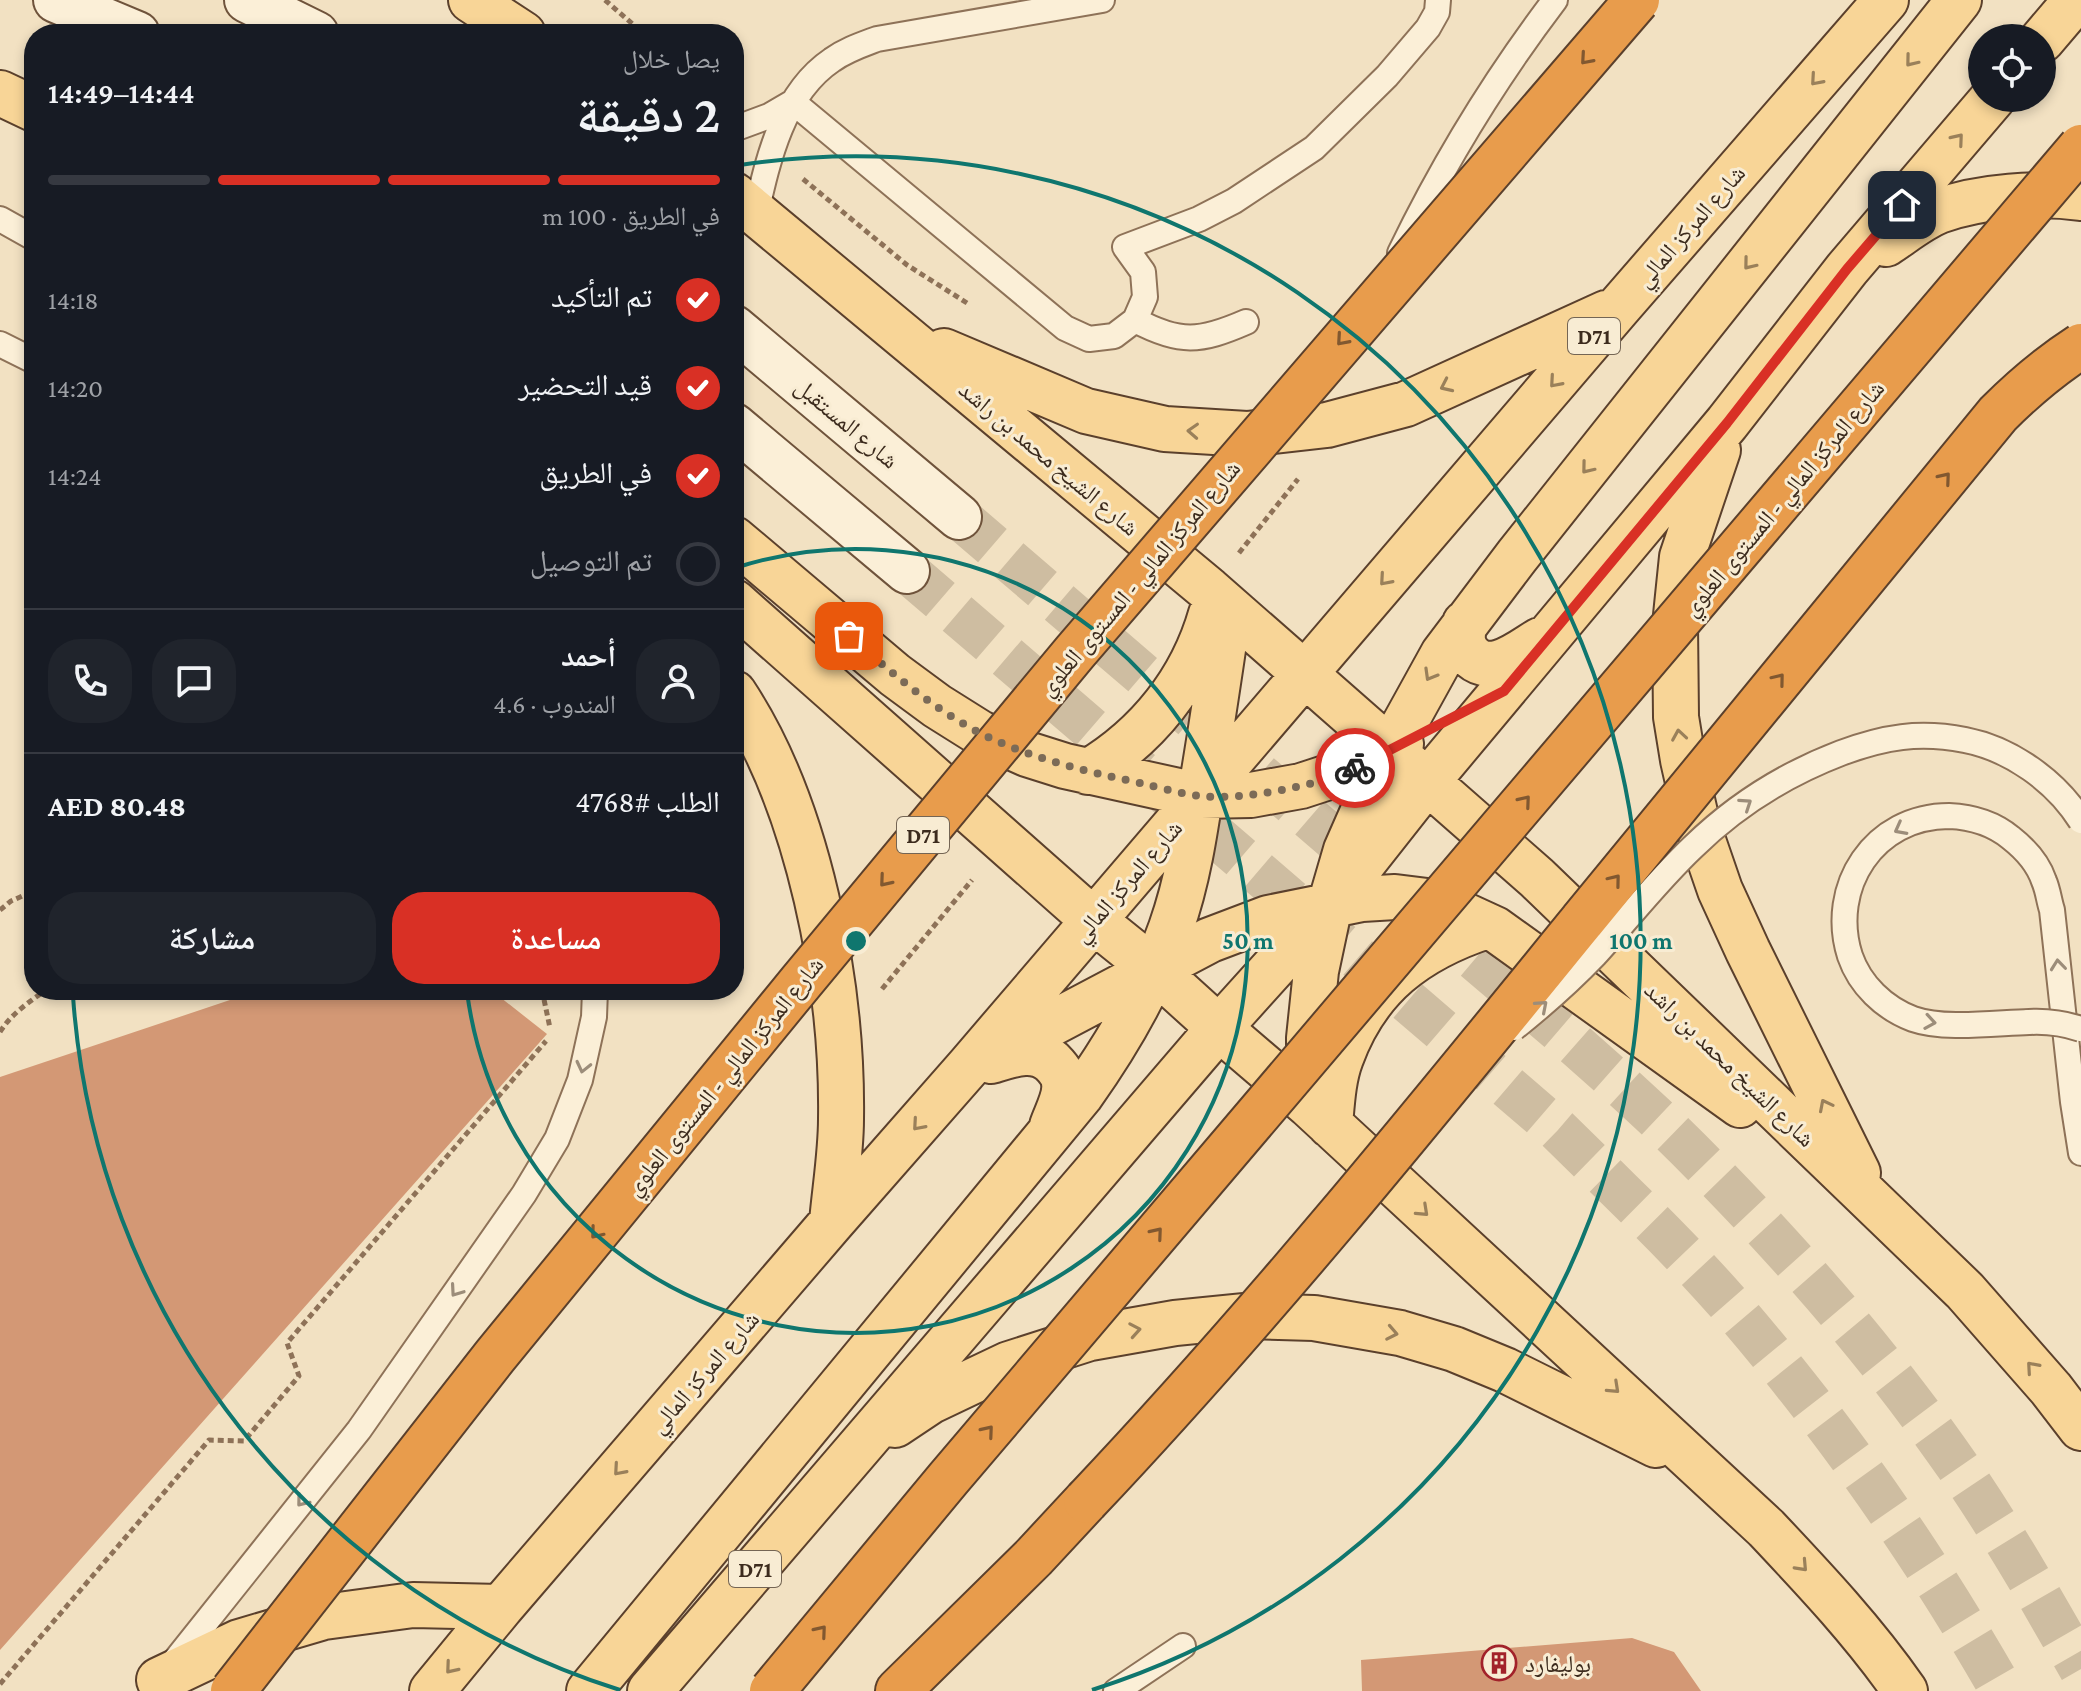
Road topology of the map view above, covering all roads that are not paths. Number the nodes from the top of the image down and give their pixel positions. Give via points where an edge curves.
1 (56, 0) edge
2 (247, 0) edge
3 (471, 0) edge
4 (1102, 0) edge
5 (1438, 0) edge
6 (1555, 0) edge
7 (1637, 0) edge
8 (1886, 0) edge
9 (1959, 0) edge
10 (2076, 0) edge
11 (113, 24) edge
12 (296, 24) edge
13 (508, 24) edge
14 (2056, 24) edge
15 (0, 93) edge
16 (793, 102) junction
17 (24, 104) edge
18 (1981, 112) edge
19 (744, 125) edge
20 (2081, 147) edge
21 (2081, 198) edge
22 (745, 204) edge
23 (0, 219) edge
24 (24, 232) edge
25 (1847, 269) junction
26 (1377, 300) junction
27 (1619, 307) junction
28 (1135, 320) junction
29 (1246, 322) dead end
30 (896, 330) junction
31 (744, 336) edge
32 (0, 344) edge
33 (2081, 346) edge
34 (24, 356) edge
35 (1727, 423) junction
36 (744, 434) edge
37 (959, 517) tunnel mouth
38 (744, 547) edge
39 (907, 571) tunnel mouth
40 (1221, 602) junction
41 (744, 611) edge
42 (1465, 623) junction
43 (1557, 629) junction
44 (1304, 674) junction
45 (1504, 691) junction
46 (744, 708) edge
47 (1390, 750) junction
48 (1088, 772) junction
49 (1427, 782) junction
50 (1201, 796) junction
51 (2081, 821) edge
52 (1330, 905) junction
53 (1093, 920) junction
54 (1487, 926) junction
55 (1155, 970) junction
56 (595, 1000) edge
57 (1219, 1028) junction
58 (2081, 1029) edge
59 (1477, 1049) junction
60 (969, 1066) junction
61 (1320, 1116) junction
62 (1049, 1133) junction
63 (2081, 1153) edge
64 (1872, 1200) junction
65 (832, 1222) junction
66 (2081, 1428) edge
67 (860, 1448) junction
68 (1699, 1466) junction
69 (501, 1607) junction
70 (1183, 1646) dead end
71 (154, 1686) edge
72 (233, 1691) edge
73 (432, 1691) edge
74 (589, 1691) edge
75 (650, 1691) edge
76 (772, 1691) edge
77 (898, 1691) edge
78 (1116, 1691) edge
79 (1905, 1691) edge

1 - 11 main road
2 - 12 main road
3 - 13 main road
4 - 16 lane via 877,39 829,62
5 - 28 lane via 1428,28 1314,148 1234,201 1125,247 1143,272 1145,297
6 - 26 lane via 1454,150
7 -> 26 highway, شارع المركز المالي - المستوى العلوي / D71, bridge
8 -> 27 main road, شارع المركز المالي / D71
9 -> 42 main road
10 - 14 main road
15 - 17 main road
16 - 19 lane
16 - 22 lane
16 - 28 lane via 1065,328 1089,339 1114,336
25 -> 18 main road, D71
76 -> 20 highway, شارع المركز المالي - المستوى العلوي, bridge
21 - 25 main road via 2027,195 1938,211
22 - 30 main road, شارع الشيخ محمد بن راشد
23 - 24 lane
25 - 35 main road, D71
26 -> 72 highway, شارع المركز المالي - المستوى العلوي / D71, bridge via 791,994 495,1356
27 -> 30 main road via 1406,404 1327,425 1247,434 1165,429 1086,411
27 -> 44 main road, شارع المركز المالي / D71
28 - 29 lane via 1161,334 1190,338 1219,334
30 - 40 main road, شارع الشيخ محمد بن راشد
31 - 37 main road, شارع المستقبل
32 - 34 lane
59 -> 33 highway, bridge via 1998,414
35 - 43 main road, D71
64 -> 35 main road via 1720,890 1683,760 1676,717 1675,625 1682,557
36 - 39 main road
38 - 48 main road via 937,706 1027,754
40 - 44 main road, شارع الشيخ محمد بن راشد
40 - 48 main road via 1180,685 1149,725
40 - 50 main road
41 - 53 main road
42 - 43 main road via 1465,649 1486,664 1499,663
42 -> 47 main road
43 - 45 main road, D71
44 - 47 main road, شارع الشيخ محمد بن راشد
44 - 50 main road, شارع المركز المالي / D71
45 - 47 main road
45 - 49 main road, D71
46 - 65 main road via 794,819 819,910 838,1017 841,1120
47 - 49 main road, شارع الشيخ محمد بن راشد
47 - 50 main road via 1301,786
47 - 52 main road via 1346,850
48 - 50 main road
49 - 52 main road, D71
49 - 64 main road, شارع الشيخ محمد بن راشد via 1537,878
50 - 53 main road, شارع المركز المالي / D71
50 - 55 main road via 1184,885
59 -> 51 lane, bridge via 1512,1030 1570,980 1694,846 1732,814 1815,763 1867,743 1903,735 1977,742 2012,756 2043,778
52 - 54 main road via 1384,898 1427,901
52 - 55 main road via 1268,918 1210,940
52 - 57 main road, D71
52 - 61 main road via 1316,971 1309,1049
53 - 55 main road
53 - 60 main road, شارع المركز المالي / D71
54 - 61 main road via 1425,952 1373,998 1355,1027
54 - 64 main road
55 - 57 main road
55 - 60 main road
55 - 62 main road via 1109,1056
56 -> 71 lane via 580,1080 557,1139 524,1194 359,1430
57 - 61 main road
57 - 67 main road, D71
63 -> 58 lane, bridge via 2073,1102 2052,910 2044,879 2026,850 2000,829 1968,817 1933,816 1906,824 1863,858 1850,882 1844,937 1867,988 1888,1007 1943,1024 2046,1021 2064,1023
59 - 77 highway, bridge via 1156,1427
60 - 62 main road via 1029,1052 1045,1056 1064,1083
60 -> 65 main road, شارع المركز المالي / D71
61 -> 68 main road
62 - 74 main road
66 -> 64 main road, شارع الشيخ محمد بن راشد via 1965,1291
65 -> 69 main road, شارع المركز المالي / D71
67 -> 68 main road via 931,1401 1009,1364 1090,1338 1245,1316 1314,1318 1454,1349
67 - 75 main road, D71
68 -> 79 main road via 1830,1596
69 - 71 main road via 413,1605 324,1617 239,1642
69 -> 73 main road, شارع المركز المالي / D71
70 - 78 lane

